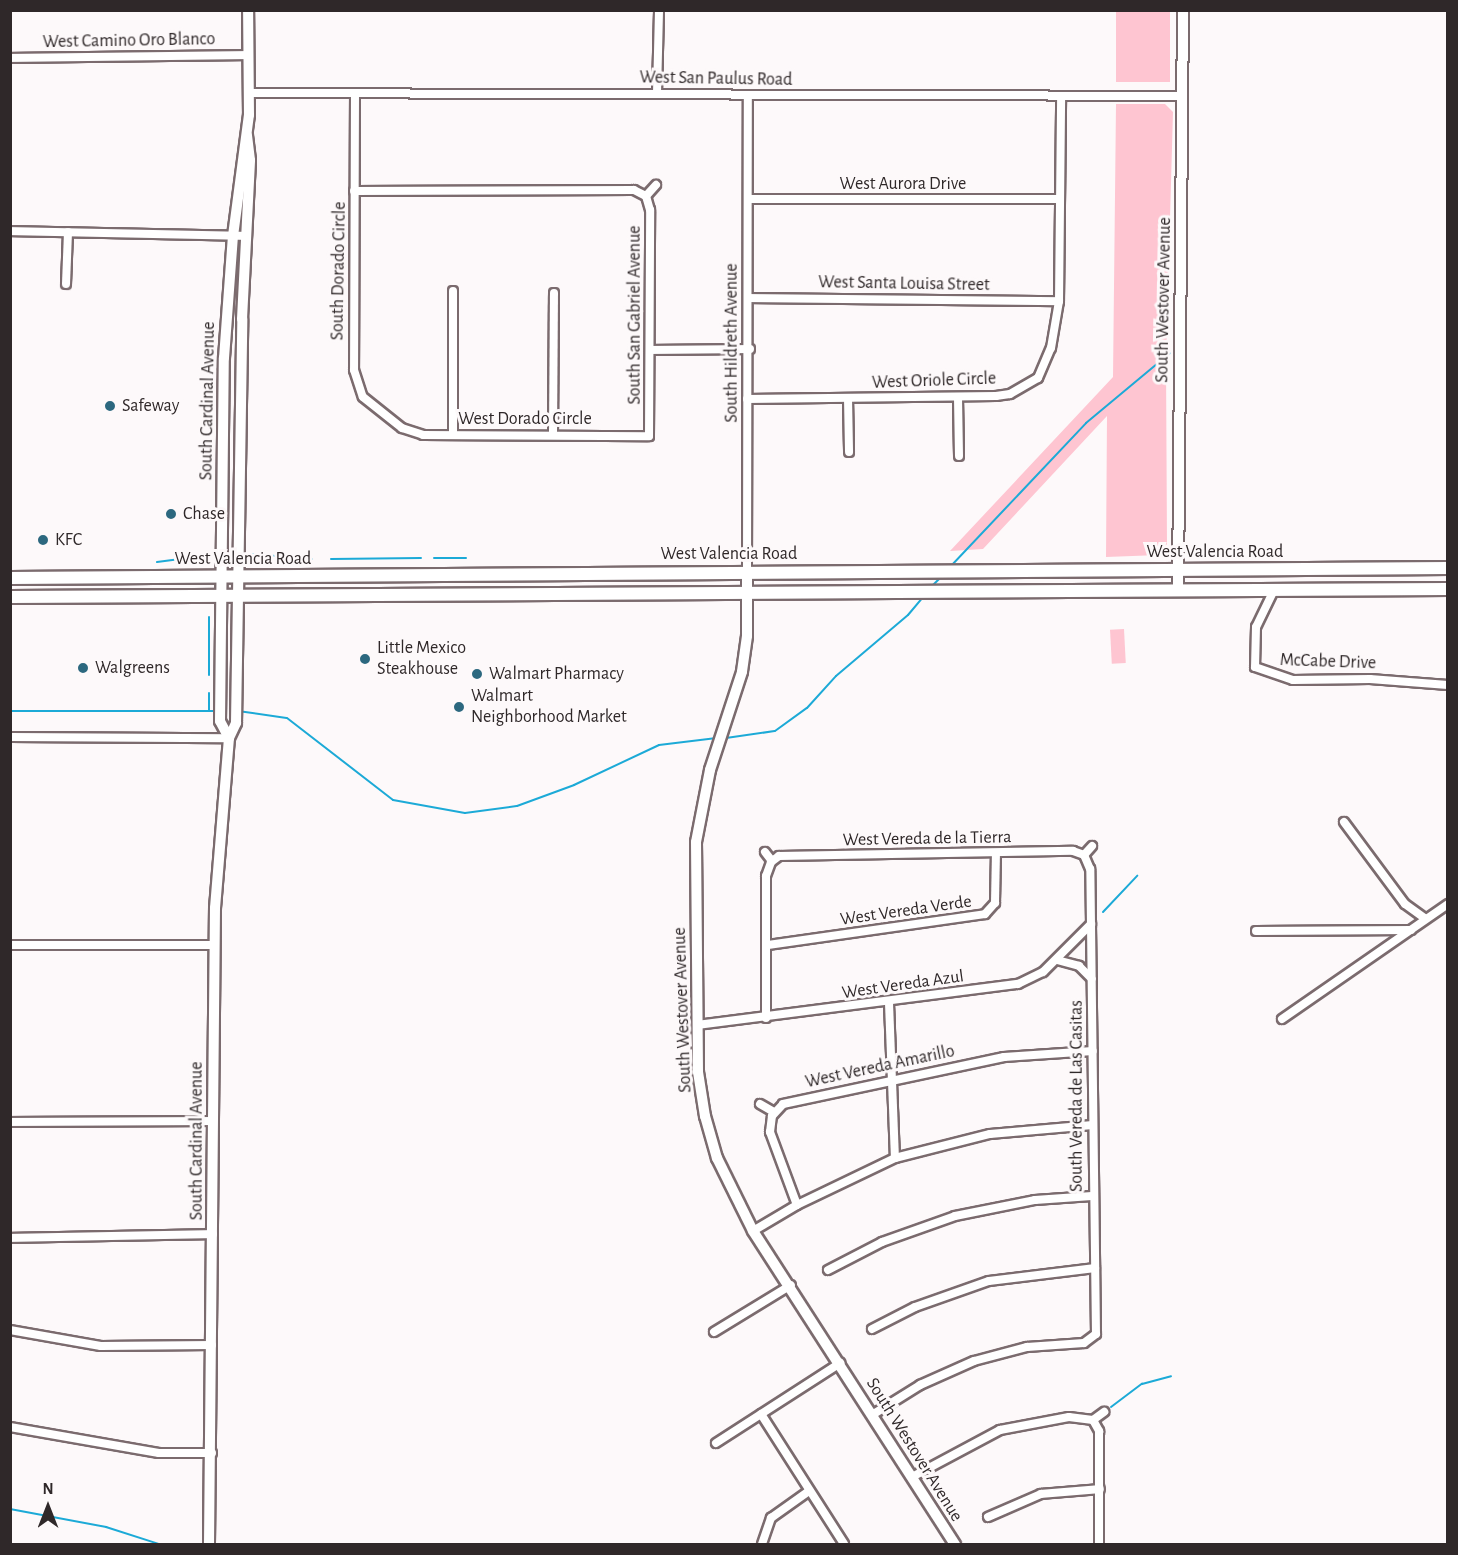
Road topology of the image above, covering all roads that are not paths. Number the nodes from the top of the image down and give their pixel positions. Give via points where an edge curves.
1 (248, 10) edge
2 (659, 10) edge
3 (1183, 10) edge
4 (248, 55) junction
5 (10, 57) edge
6 (249, 93) junction
7 (355, 93) junction
8 (657, 93) junction
9 (748, 95) junction
10 (1183, 96) junction
11 (1061, 97) junction
12 (247, 135) junction
13 (656, 185) dead end
14 (354, 191) junction
15 (646, 196) junction
16 (749, 199) junction
17 (1058, 200) junction
18 (10, 231) edge
19 (68, 232) junction
20 (233, 236) junction
21 (247, 236) junction
22 (66, 284) dead end
23 (453, 291) dead end
24 (554, 293) dead end
25 (749, 298) junction
26 (1059, 301) junction
27 (750, 349) junction
28 (651, 350) junction
29 (848, 398) junction
30 (958, 398) junction
31 (747, 399) junction
32 (402, 428) joint
33 (453, 434) junction
34 (553, 434) junction
35 (649, 436) joint
36 (849, 452) dead end
37 (959, 456) dead end
38 (1448, 568) edge
39 (1178, 570) junction
40 (747, 572) junction
41 (488, 574) junction
42 (221, 577) junction
43 (10, 578) edge
44 (239, 578) junction
45 (1448, 589) edge
46 (1178, 590) junction
47 (1274, 590) junction
48 (747, 591) junction
49 (486, 594) junction
50 (222, 596) junction
51 (10, 597) edge
52 (239, 597) junction
53 (1448, 685) edge
54 (10, 737) edge
55 (229, 738) junction
56 (1344, 822) dead end
57 (1092, 846) dead end
58 (765, 852) dead end
59 (996, 853) junction
60 (1084, 855) junction
61 (772, 861) junction
62 (1448, 904) edge
63 (1424, 918) junction
64 (1091, 924) junction
65 (1413, 930) junction
66 (1256, 931) dead end
67 (10, 945) edge
68 (215, 945) junction
69 (768, 945) junction
70 (1057, 960) junction
71 (1092, 980) junction
72 (889, 1003) junction
73 (766, 1018) junction
74 (1282, 1019) dead end
75 (697, 1025) junction
76 (1093, 1051) junction
77 (894, 1081) junction
78 (760, 1104) dead end
79 (774, 1112) junction
80 (213, 1121) junction
81 (10, 1122) edge
82 (1093, 1125) junction
83 (895, 1158) junction
84 (1092, 1196) junction
85 (797, 1204) junction
86 (753, 1231) junction
87 (213, 1234) junction
88 (10, 1238) edge
89 (1095, 1268) junction
90 (828, 1270) dead end
91 (791, 1285) junction
92 (872, 1329) dead end
93 (10, 1330) edge
94 (714, 1332) dead end
95 (212, 1345) junction
96 (840, 1364) junction
97 (1104, 1412) dead end
98 (761, 1414) junction
99 (872, 1415) junction
100 (1093, 1420) junction
101 (10, 1427) edge
102 (716, 1443) dead end
103 (212, 1453) junction
104 (912, 1478) junction
105 (1100, 1489) junction
106 (809, 1491) junction
107 (988, 1517) dead end
108 (209, 1545) edge
109 (762, 1545) edge
110 (844, 1545) edge
111 (955, 1545) edge
112 (1099, 1545) edge

1 - 4 main road, South Cardinal Avenue
2 - 8 street
3 - 10 main road, South Westover Avenue
4 - 5 street, West Camino Oro Blanco
4 - 6 main road, South Cardinal Avenue
6 - 7 street, West San Paulus Road
6 - 12 main road, South Cardinal Avenue
7 - 8 street, West San Paulus Road
7 - 14 street, South Dorado Circle
8 - 9 street, West San Paulus Road
9 - 11 street, West San Paulus Road
9 - 16 street, South Hildreth Avenue
10 - 11 street, West San Paulus Road
10 - 39 main road, South Westover Avenue
11 - 17 street, West Oriole Circle
12 - 20 main road, South Cardinal Avenue
12 - 21 main road, South Cardinal Avenue
13 - 15 street
14 - 15 street via 634,190
14 - 32 street, South Dorado Circle via 354,370 363,397
15 - 28 street, South San Gabriel Avenue via 650,210
16 - 17 street, West Aurora Drive
16 - 25 street, South Hildreth Avenue
17 - 26 street, West Oriole Circle
18 - 19 street
19 - 20 street
19 - 22 street
20 - 21 street
20 - 42 main road, South Cardinal Avenue via 224,348
21 - 44 main road, South Cardinal Avenue
23 - 33 street
24 - 34 street
25 - 26 street, West Santa Louisa Street
25 - 27 street, South Hildreth Avenue
26 - 30 street, West Oriole Circle via 1051,348 1038,378 1010,394
27 - 28 street
27 - 31 street, South Hildreth Avenue
28 - 35 street, South San Gabriel Avenue
29 - 30 street, West Oriole Circle
29 - 31 street, West Oriole Circle
29 - 36 street
30 - 37 street
31 - 40 street, South Hildreth Avenue
32 - 33 street, West Dorado Circle via 423,435
33 - 34 street, West Dorado Circle
34 - 35 street, West Dorado Circle
38 - 39 main road, West Valencia Road
39 - 40 main road, West Valencia Road
39 - 46 main road, South Westover Avenue
40 - 41 main road, West Valencia Road
40 - 48 main road, South Hildreth Avenue
41 - 44 main road, West Valencia Road
41 - 49 main road
42 - 43 main road, West Valencia Road
42 - 44 main road, West Valencia Road
42 - 50 main road, South Cardinal Avenue
44 - 52 main road, South Cardinal Avenue
45 - 47 main road, West Valencia Road
46 - 47 main road, West Valencia Road
46 - 48 main road, West Valencia Road
47 - 53 street, McCabe Drive via 1256,627 1255,668 1293,680 1370,679
48 - 49 main road, West Valencia Road
48 - 75 main road, South Westover Avenue via 747,636 729,717 710,770 696,842
49 - 52 main road, West Valencia Road
50 - 51 main road, West Valencia Road
50 - 52 main road, West Valencia Road
50 - 55 main road, South Cardinal Avenue via 220,721
52 - 55 main road, South Cardinal Avenue via 236,721
54 - 55 street
55 - 68 main road, South Cardinal Avenue
56 - 63 street via 1405,904
57 - 60 street
58 - 61 street
59 - 60 street, West Vereda de la Tierra
59 - 61 street, West Vereda de la Tierra via 783,855
59 - 69 street, West Vereda Verde via 995,903 985,914
60 - 64 street, South Vereda de Las Casitas via 1090,868
61 - 69 street via 766,876
62 - 63 street
63 - 65 street
64 - 70 street, West Vereda Azul
64 - 71 street, South Vereda de Las Casitas
65 - 66 street
65 - 74 street
67 - 68 street
68 - 80 main road, South Cardinal Avenue
69 - 73 street
70 - 71 street via 1078,966
70 - 72 street, West Vereda Azul via 1018,984
71 - 76 street, South Vereda de Las Casitas
72 - 73 street, West Vereda Azul
72 - 77 street
73 - 75 street, West Vereda Azul
75 - 86 main road, South Westover Avenue via 698,1072 717,1158
76 - 77 street, West Vereda Amarillo via 1004,1057
76 - 82 street, South Vereda de Las Casitas
77 - 79 street, West Vereda Amarillo via 790,1102
77 - 83 street
78 - 79 street
79 - 85 street via 770,1132
80 - 81 street
80 - 87 main road, South Cardinal Avenue
82 - 83 street via 990,1134
82 - 84 street, South Vereda de Las Casitas
83 - 85 street
84 - 89 street, South Vereda de Las Casitas
84 - 90 street via 1035,1200 955,1216 917,1227
85 - 86 street
86 - 91 main road, South Westover Avenue
87 - 88 street
87 - 95 main road, South Cardinal Avenue
89 - 92 street via 989,1281 915,1307
89 - 99 street, South Vereda de Las Casitas via 1094,1337 1084,1343 1027,1347 974,1361 920,1385
91 - 94 street
91 - 96 main road, South Westover Avenue
93 - 95 street via 101,1346
95 - 103 main road, South Cardinal Avenue
96 - 98 street
96 - 99 main road, South Westover Avenue
97 - 100 street
98 - 102 street
98 - 106 street
99 - 104 main road, South Westover Avenue
100 - 104 street via 1069,1416 1000,1430
100 - 105 street via 1099,1431
101 - 103 street via 159,1453
103 - 108 main road, South Cardinal Avenue
104 - 111 main road, South Westover Avenue
105 - 107 street via 1041,1494
105 - 112 street
106 - 109 street via 771,1518
106 - 110 street

